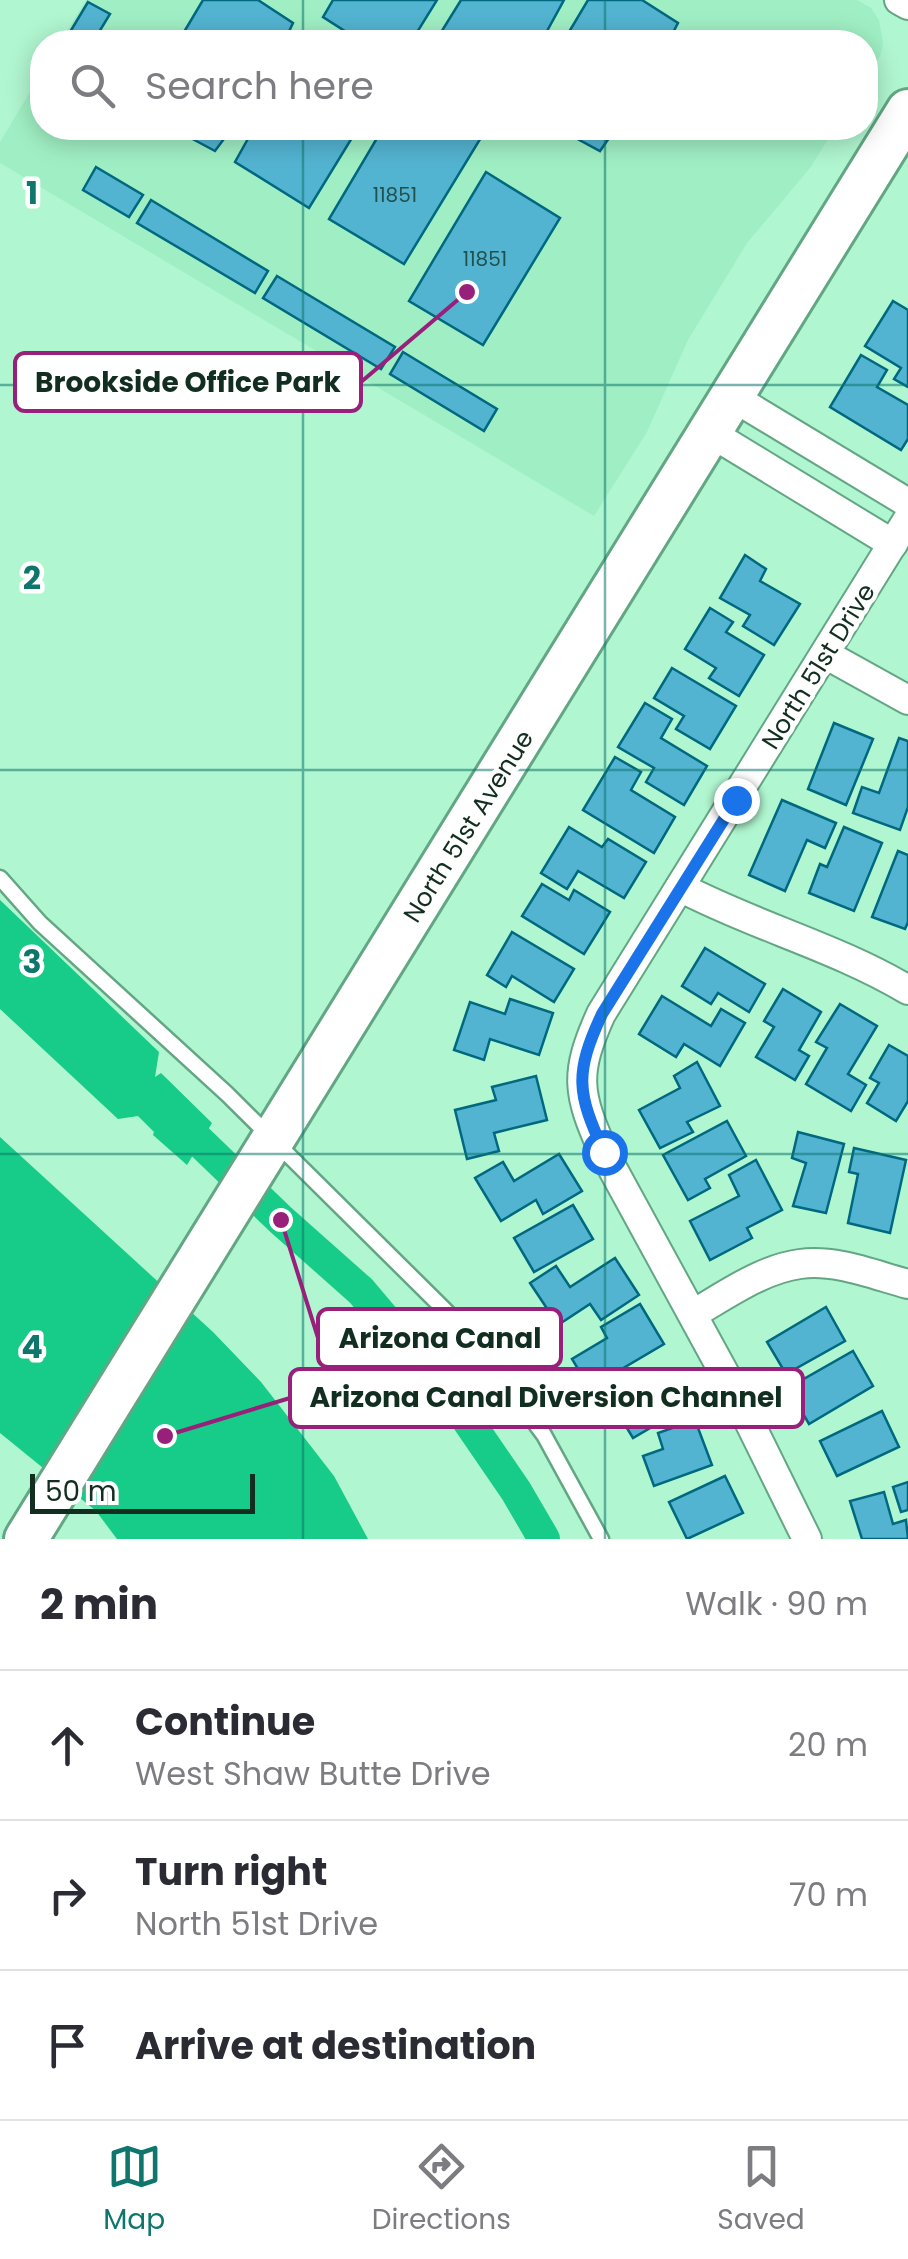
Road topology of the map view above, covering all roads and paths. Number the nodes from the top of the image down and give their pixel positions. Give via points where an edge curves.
1 (900, 0) edge
2 (908, 5) edge
3 (908, 111) edge
4 (731, 396) junction
5 (709, 432) junction
6 (908, 503) edge
7 (908, 519) edge
8 (892, 544) junction
9 (825, 654) junction
10 (908, 700) edge
11 (0, 878) edge
12 (680, 887) junction
13 (908, 990) edge
14 (272, 1139) junction
15 (908, 1284) edge
16 (693, 1314) junction
17 (36, 1522) edge
18 (601, 1539) edge
19 (807, 1539) edge

1 - 2 street
3 - 4 main road, North 51st Avenue
4 - 5 main road, North 51st Avenue
4 - 6 street
5 - 8 street
5 - 14 main road, North 51st Avenue
7 - 8 street, North 51st Drive
8 - 9 street, North 51st Drive
9 - 10 street
9 - 12 street, North 51st Drive
11 - 14 lane via 40,924
12 - 13 street
12 - 16 street, North 51st Drive via 602,1014 580,1073 588,1117 604,1152
14 - 17 main road, North 51st Avenue
14 - 18 lane via 468,1333 544,1435
15 - 16 street via 838,1265 801,1263 770,1271
16 - 19 street

